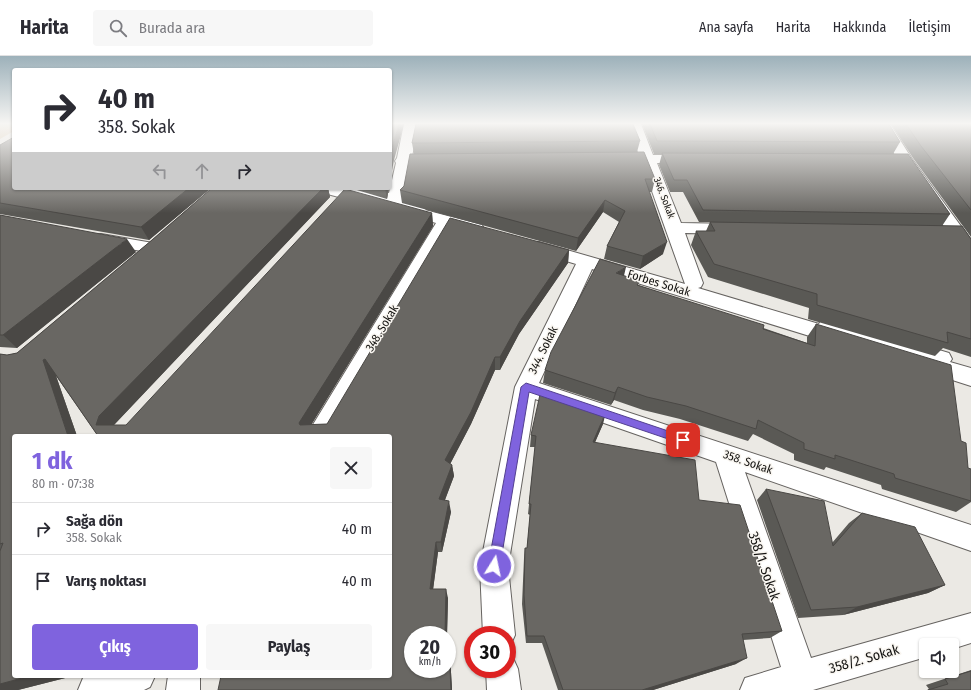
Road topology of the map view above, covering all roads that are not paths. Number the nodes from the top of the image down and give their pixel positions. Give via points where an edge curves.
1 (404, 154) edge
2 (647, 154) edge
3 (895, 154) edge
4 (601, 159) edge
5 (649, 159) junction
6 (703, 159) edge
7 (402, 161) junction
8 (450, 161) edge
9 (328, 190) edge
10 (344, 195) edge
11 (396, 198) junction
12 (446, 221) junction
13 (675, 228) junction
14 (753, 230) edge
15 (933, 232) edge
16 (957, 233) junction
17 (84, 235) edge
18 (971, 253) edge
19 (587, 261) junction
20 (135, 263) edge
21 (694, 283) junction
22 (971, 376) edge
23 (526, 387) junction
24 (319, 434) edge
25 (726, 454) junction
26 (971, 538) edge
27 (499, 626) edge
28 (971, 628) edge
29 (802, 677) junction
30 (133, 678) edge
31 (184, 678) edge
32 (503, 678) edge
33 (95, 690) edge
34 (183, 690) edge
35 (504, 690) edge
36 (757, 690) edge

1 - 7 street
2 - 5 street, 346. Sokak
3 - 16 street
4 - 5 street
5 - 6 street
5 - 13 street, 346. Sokak
7 - 8 street
7 - 11 street
9 - 10 street
10 - 11 street
10 - 12 street
11 - 12 street via 493,230
12 - 24 street, 348. Sokak
13 - 14 street
13 - 21 street, 346. Sokak
15 - 16 street
16 - 18 street
17 - 20 street via 159,243
19 - 21 street, Forbes Sokak via 524,239
19 - 22 street, Forbes Sokak
19 - 23 street, 344. Sokak
21 - 22 street, Forbes Sokak
23 - 25 street, 358. Sokak
23 - 27 street, 344. Sokak via 494,566
25 - 26 street, 358. Sokak
25 - 29 street, 358/1. Sokak
28 - 29 street, 358/2. Sokak
29 - 36 street, 358/2. Sokak
30 - 33 street
31 - 34 street
32 - 35 street

